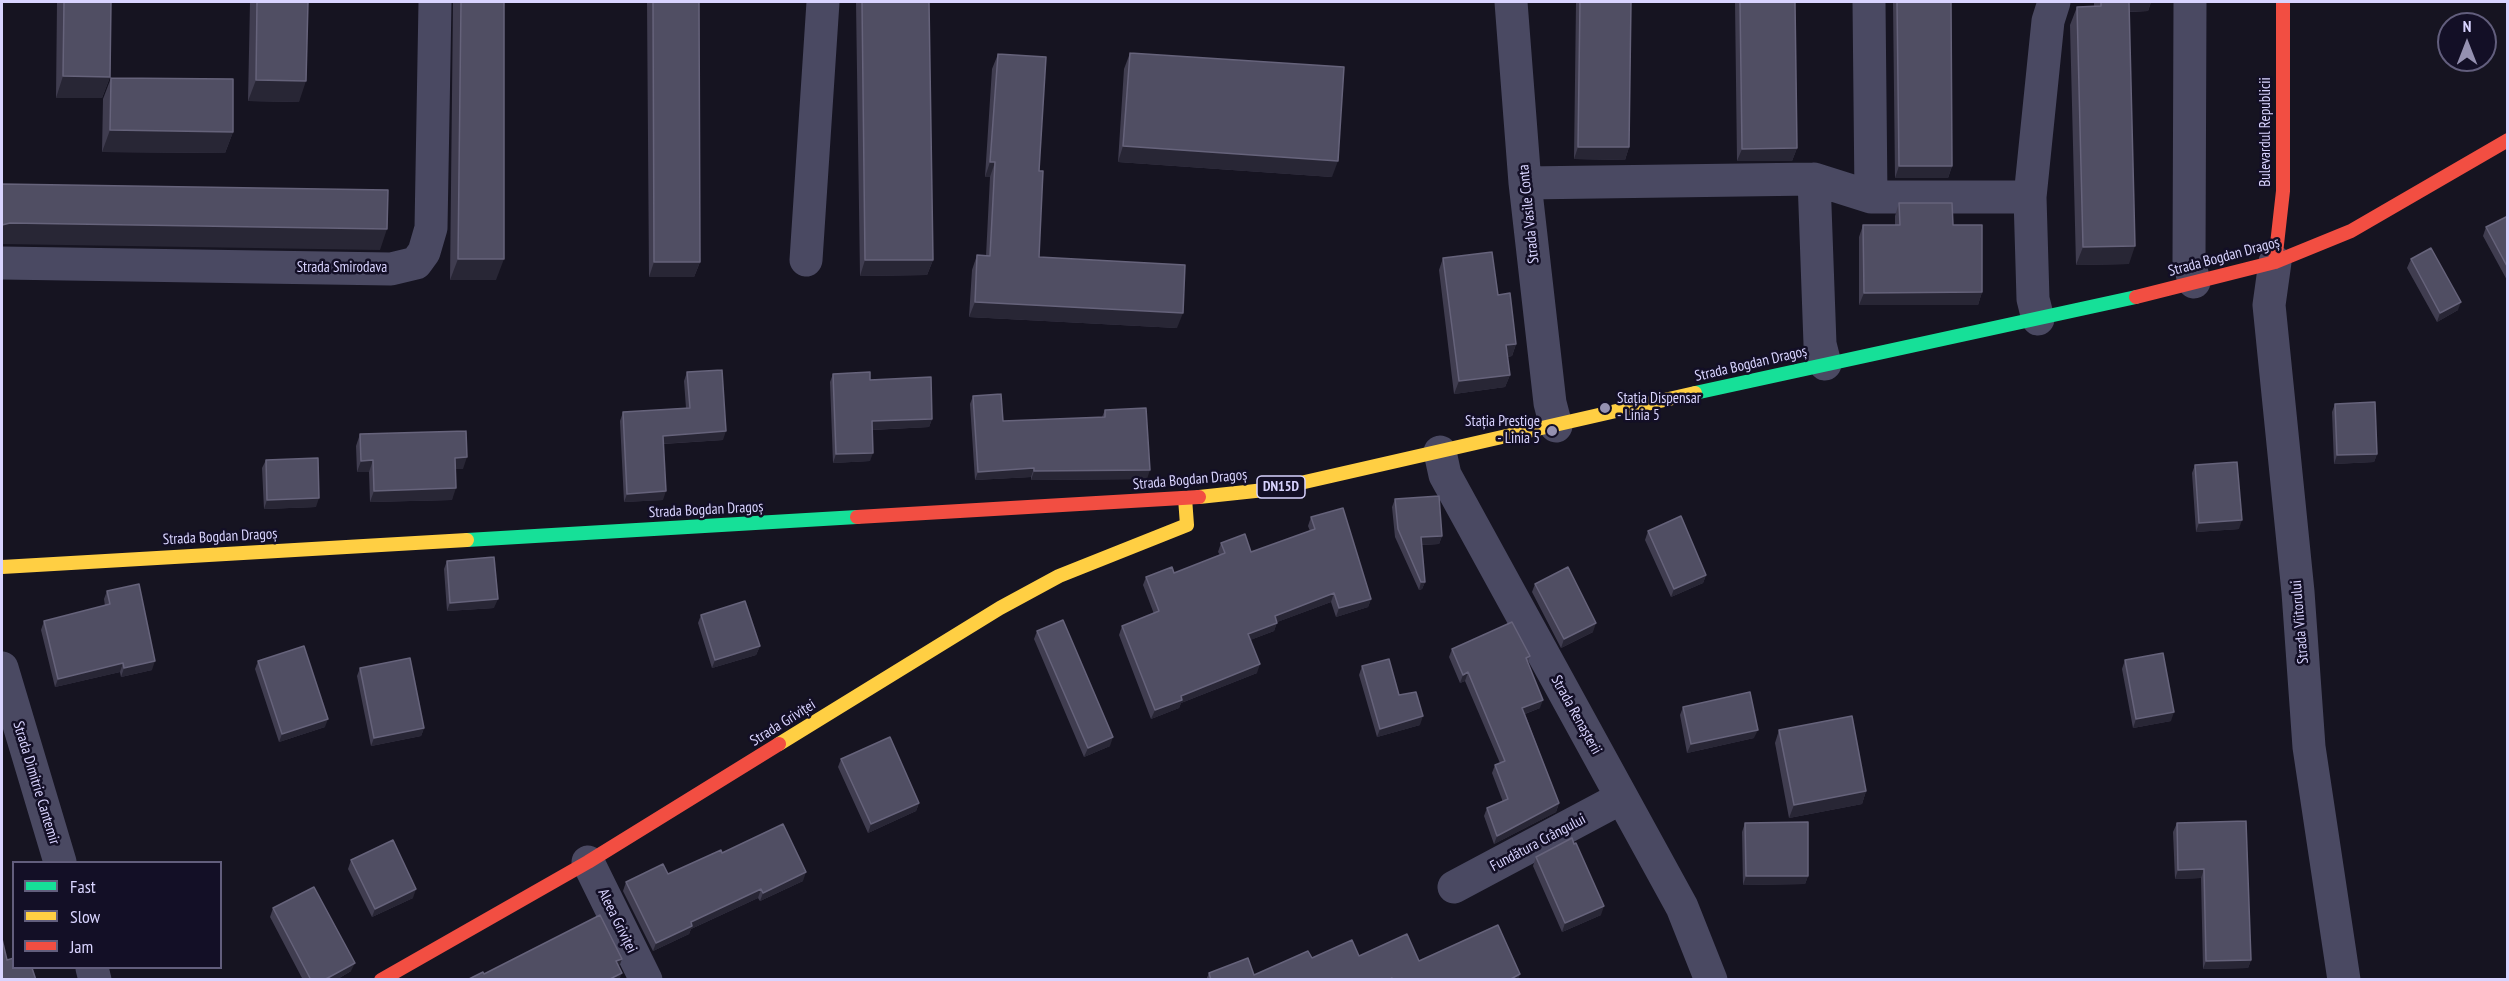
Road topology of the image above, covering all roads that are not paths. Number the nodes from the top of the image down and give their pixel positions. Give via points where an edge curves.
1 (435, 2) edge
2 (823, 2) edge
3 (1511, 2) edge
4 (1869, 2) edge
5 (2054, 2) edge
6 (2190, 2) edge
7 (2283, 2) edge
8 (2508, 141) edge
9 (1814, 179) junction
10 (1525, 183) junction
11 (1871, 197) junction
12 (2030, 197) junction
13 (806, 260) dead end
14 (2275, 262) junction
15 (2, 263) edge
16 (2194, 282) junction
17 (2038, 319) junction
18 (1825, 364) junction
19 (1556, 426) junction
20 (1440, 452) junction
21 (1185, 498) junction
22 (2, 567) edge
23 (2, 668) edge
24 (1621, 798) junction
25 (60, 861) edge
26 (588, 862) junction
27 (1455, 887) dead end
28 (381, 980) edge
29 (646, 980) edge
30 (1711, 980) edge
31 (2344, 980) edge

1 - 15 street, Strada Smirodava via 431,228 424,252 416,263 391,269
2 - 13 street
3 - 10 street, Strada Vasile Conta
4 - 11 street
5 - 12 street via 2048,21
6 - 16 street via 2189,260
7 - 14 main road, Bulevardul Republicii via 2283,191
8 - 14 main road, Strada Bogdan Dragoș / DN15D via 2351,231
9 - 10 street
9 - 11 street
9 - 18 street via 1820,344
10 - 19 street, Strada Vasile Conta via 1550,403
11 - 12 street
12 - 17 street via 2032,299
14 - 16 main road, Strada Bogdan Dragoș / DN15D
14 - 31 street, Strada Viitorului via 2269,305 2309,747
16 - 17 main road, Strada Bogdan Dragoș / DN15D
17 - 18 main road, Strada Bogdan Dragoș / DN15D
18 - 19 main road, Strada Bogdan Dragoș / DN15D
19 - 20 main road, Strada Bogdan Dragoș / DN15D
20 - 21 main road, Strada Bogdan Dragoș / DN15D via 1274,489
20 - 24 street, Strada Renașterii via 1444,475
21 - 22 main road, Strada Bogdan Dragoș / DN15D
21 - 26 main road, Strada Griviței via 1187,525 1059,576 1000,608
23 - 25 street, Strada Dimitrie Cantemir
24 - 27 street, Fundătura Crângului
24 - 30 street, Strada Renașterii via 1682,908
26 - 28 main road, Strada Griviței
26 - 29 street, Aleea Griviței

